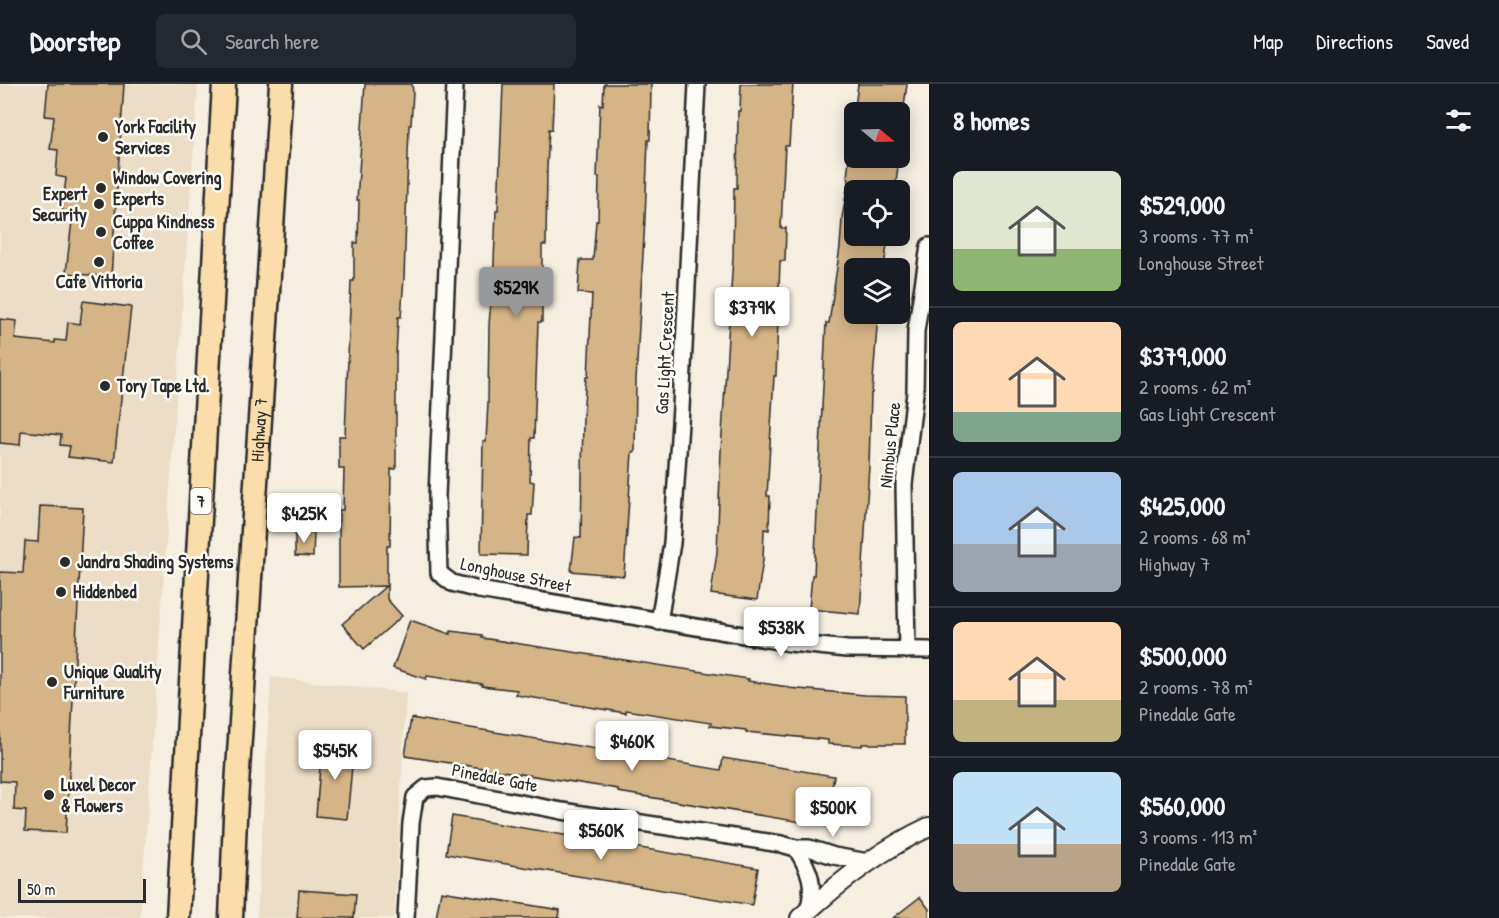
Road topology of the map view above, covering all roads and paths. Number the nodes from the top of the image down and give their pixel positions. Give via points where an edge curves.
1 (224, 84) edge
2 (281, 84) edge
3 (455, 84) edge
4 (697, 84) edge
5 (929, 246) edge
6 (659, 622) junction
7 (907, 650) junction
8 (929, 650) edge
9 (929, 827) edge
10 (796, 848) junction
11 (868, 862) junction
12 (804, 914) edge
13 (178, 918) edge
14 (231, 918) edge
15 (406, 918) edge

1 - 13 main road, 7
2 - 14 main road, Highway 7
3 - 6 street, Longhouse Street via 437,496 439,573 452,583 479,590
4 - 6 street, Gas Light Crescent via 672,543
5 - 7 street, Nimbus Place via 916,331 915,393 904,484
6 - 7 street, Longhouse Street via 790,643
7 - 8 street, Longhouse Street
9 - 11 street
10 - 11 street, Pinedale Gate
10 - 12 street via 812,879 813,895
10 - 15 street, Pinedale Gate via 426,788 415,798 413,806
11 - 12 street

